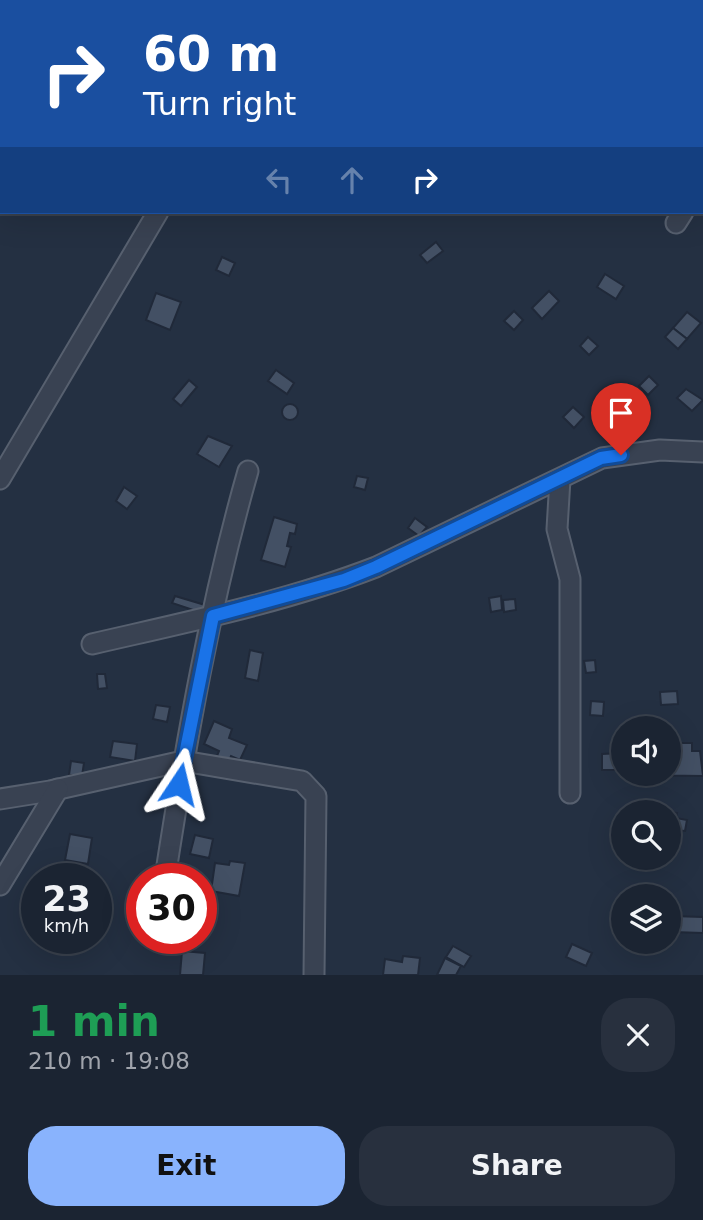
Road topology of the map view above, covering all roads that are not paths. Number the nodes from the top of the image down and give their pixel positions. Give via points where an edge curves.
1 (157, 214) edge
2 (703, 452) edge
3 (248, 471) dead end
4 (0, 479) edge
5 (560, 479) junction
6 (213, 616) junction
7 (92, 644) dead end
8 (183, 761) junction
9 (58, 789) junction
10 (570, 793) dead end
11 (0, 799) edge
12 (167, 863) edge
13 (0, 885) edge
14 (315, 975) edge

1 - 4 street
2 - 5 street via 660,450 601,458
3 - 6 street
5 - 6 street via 344,580
5 - 10 street via 557,529 570,579
6 - 7 street
6 - 8 street
8 - 9 street
8 - 12 street
8 - 14 street via 302,781 316,796
9 - 11 street
9 - 13 street

